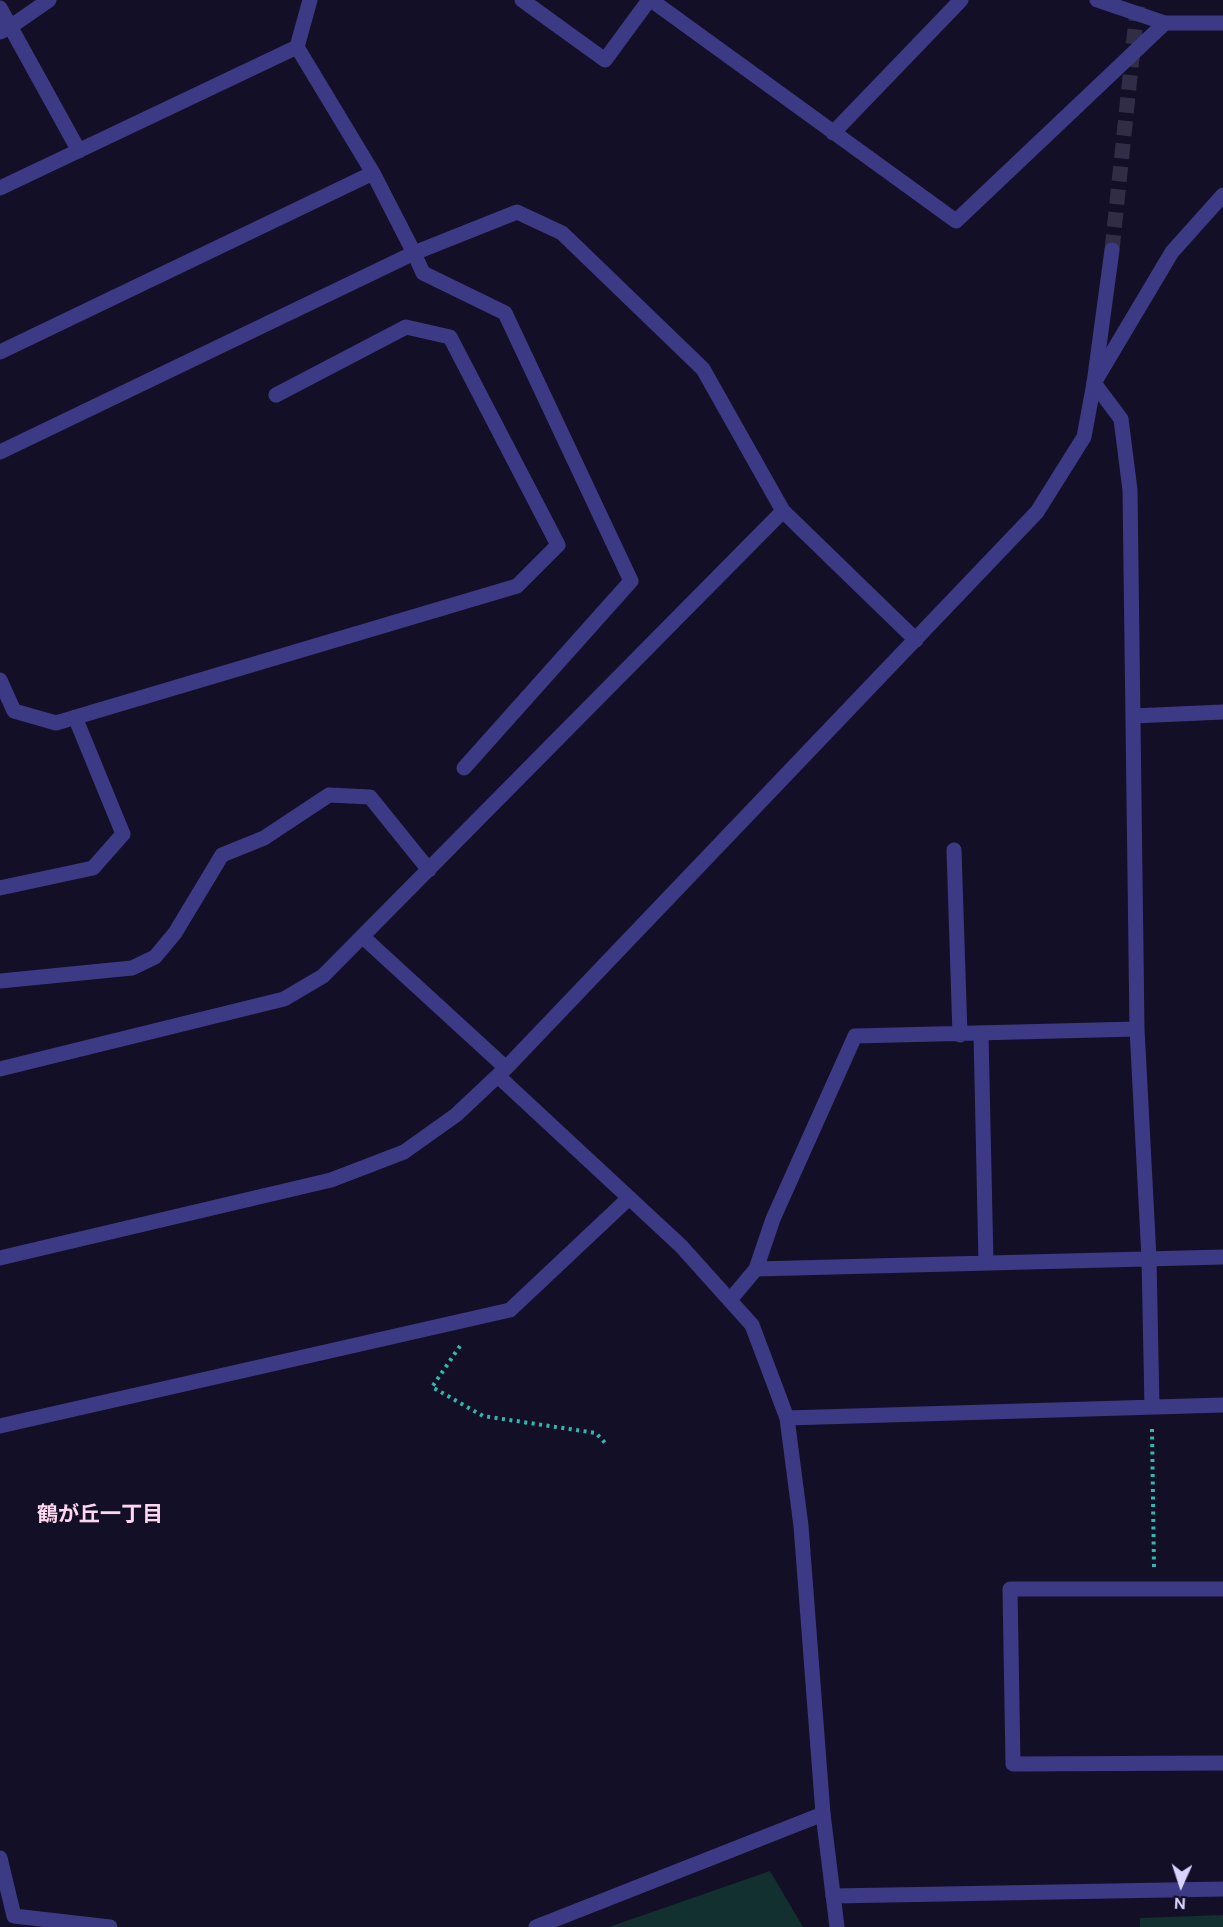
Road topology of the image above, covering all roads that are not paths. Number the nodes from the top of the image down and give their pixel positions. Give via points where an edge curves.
1 (49, 0) edge
2 (310, 0) edge
3 (522, 0) edge
4 (650, 0) edge
5 (961, 0) edge
6 (1097, 0) edge
7 (0, 8) edge
8 (1223, 22) edge
9 (1165, 23) junction
10 (5, 29) edge
11 (297, 47) junction
12 (833, 133) junction
13 (79, 151) junction
14 (372, 173) junction
15 (0, 188) edge
16 (1223, 195) edge
17 (1112, 250) tunnel mouth
18 (414, 253) junction
19 (0, 352) edge
20 (1094, 383) junction
21 (276, 395) dead end
22 (0, 452) edge
23 (783, 511) junction
24 (916, 640) junction
25 (0, 680) edge
26 (5, 703) edge
27 (1223, 712) edge
28 (1133, 716) junction
29 (75, 717) junction
30 (464, 768) dead end
31 (954, 849) dead end
32 (429, 870) junction
33 (0, 888) edge
34 (363, 937) junction
35 (0, 981) edge
36 (1137, 1029) junction
37 (981, 1034) junction
38 (960, 1035) junction
39 (0, 1069) edge
40 (502, 1072) junction
41 (629, 1198) junction
42 (1223, 1257) edge
43 (0, 1258) edge
44 (1149, 1258) junction
45 (986, 1263) junction
46 (756, 1269) junction
47 (730, 1300) junction
48 (1223, 1405) edge
49 (1152, 1407) junction
50 (787, 1418) junction
51 (0, 1426) edge
52 (1223, 1589) edge
53 (1223, 1763) edge
54 (823, 1814) junction
55 (0, 1858) edge
56 (1223, 1889) edge
57 (833, 1896) junction
58 (7, 1915) edge
59 (110, 1927) edge
60 (537, 1927) edge
61 (837, 1927) edge

1 - 10 street
2 - 11 street
3 - 4 street via 605,60
4 - 12 street
5 - 12 street
6 - 9 street
7 - 10 street
8 - 9 street
9 - 12 street via 956,221
10 - 13 street
11 - 13 street
11 - 14 street
13 - 15 street
14 - 18 street
14 - 19 street
16 - 20 street via 1172,252
17 - 20 street
18 - 22 street
18 - 23 street via 517,212 562,233 703,369
18 - 30 street via 423,273 505,313 631,581
20 - 24 street via 1084,437 1037,512
20 - 28 street via 1120,419 1130,490
21 - 29 street via 406,327 450,337 558,545 517,586
23 - 24 street
23 - 32 street
24 - 40 street
25 - 26 street
26 - 29 street via 14,711 56,723
27 - 28 street
28 - 36 street
29 - 33 street via 123,834 93,868
31 - 38 street
32 - 34 street
32 - 35 street via 370,797 329,795 264,838 222,855 175,933 155,957 132,968
34 - 39 street via 323,976 284,999
34 - 40 street
36 - 37 street
36 - 44 street
37 - 38 street
37 - 45 street
38 - 46 street via 855,1036 773,1219
40 - 41 street
40 - 43 street via 456,1115 404,1152 331,1180
41 - 47 street via 681,1246
41 - 51 street via 510,1310
42 - 44 street
44 - 45 street
44 - 49 street
45 - 46 street
46 - 47 street
47 - 50 street via 752,1325
48 - 49 street
49 - 50 street
50 - 54 street via 801,1526
52 - 53 street via 1010,1589 1013,1764
54 - 57 street
54 - 60 street
55 - 58 street
56 - 57 street
57 - 61 street
58 - 59 street

